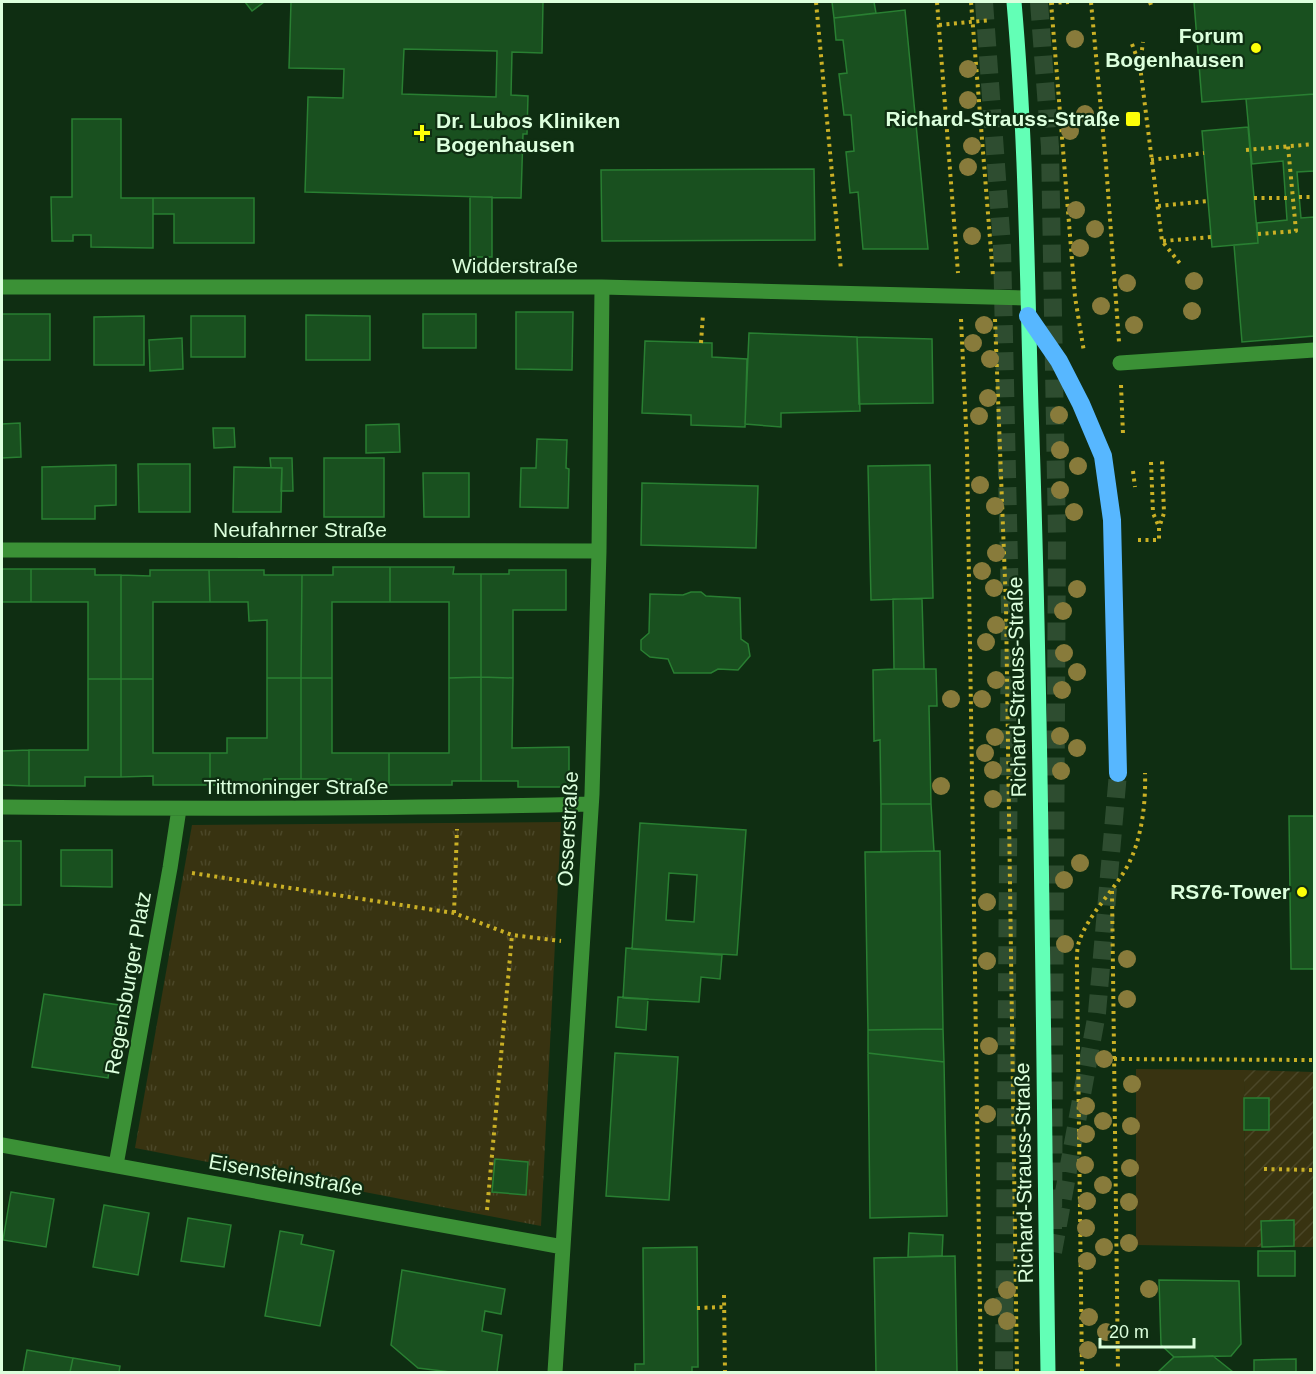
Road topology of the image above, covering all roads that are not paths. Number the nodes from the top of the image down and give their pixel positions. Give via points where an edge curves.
1 (1014, 2) edge
2 (2, 287) edge
3 (602, 287) junction
4 (1028, 298) junction
5 (1028, 316) junction
6 (1314, 350) edge
7 (1120, 363) road end
8 (2, 550) edge
9 (599, 550) junction
10 (1118, 773) tunnel mouth
11 (591, 804) junction
12 (2, 807) edge
13 (178, 809) junction
14 (2, 1145) edge
15 (116, 1165) junction
16 (563, 1247) junction
17 (555, 1372) edge
18 (1048, 1372) edge

1 - 4 main road, Richard-Strauss-Straße via 1026,171
2 - 3 street, Widderstraße
3 - 4 street, Widderstraße
3 - 9 street, Osserstraße
4 - 5 main road, Richard-Strauss-Straße
5 - 10 highway via 1059,361 1103,456 1112,520
5 - 18 main road, Richard-Strauss-Straße via 1036,563
6 - 7 street
8 - 9 street, Neufahrner Straße
9 - 11 street, Osserstraße
11 - 13 street, Tittmoninger Straße
11 - 16 street, Osserstraße
12 - 13 street, Tittmoninger Straße
13 - 15 street, Regensburger Platz
14 - 15 street, Eisensteinstraße
15 - 16 street, Eisensteinstraße
16 - 17 street, Osserstraße

